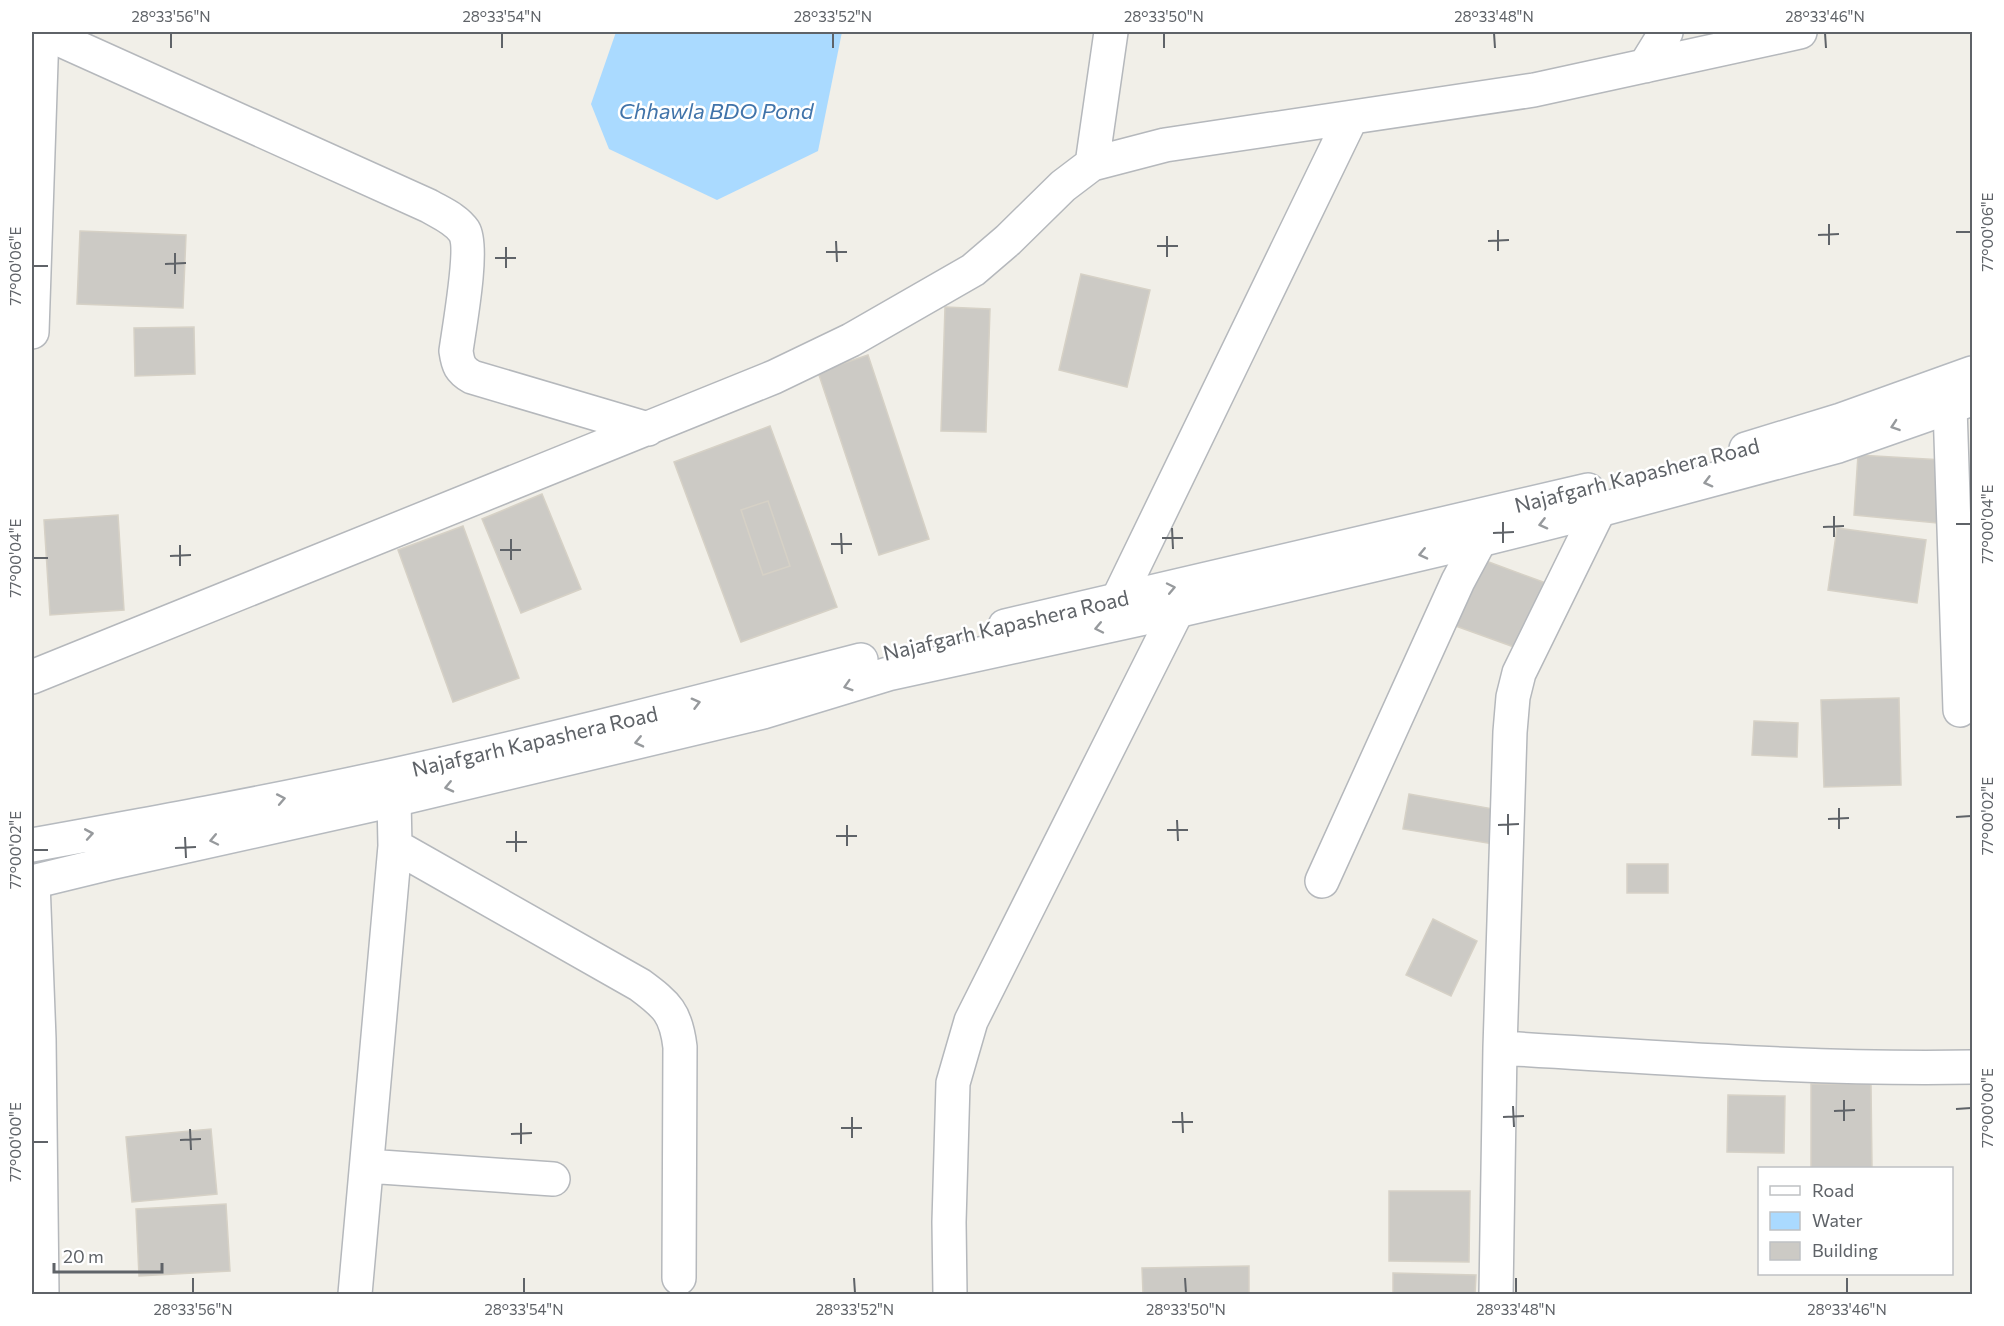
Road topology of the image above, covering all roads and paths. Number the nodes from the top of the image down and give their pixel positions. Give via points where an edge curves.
1 (42, 32) edge
2 (1111, 32) edge
3 (1666, 32) edge
4 (1800, 32) edge
5 (1645, 66) junction
6 (36, 74) edge
7 (1351, 118) junction
8 (1092, 164) junction
9 (32, 332) edge
10 (1972, 373) edge
11 (1961, 403) edge
12 (648, 429) junction
13 (1599, 510) junction
14 (1480, 540) junction
15 (1118, 599) junction
16 (1177, 611) junction
17 (32, 677) edge
18 (1960, 710) dead end
19 (394, 801) junction
20 (32, 845) edge
21 (395, 846) junction
22 (32, 879) edge
23 (1322, 881) dead end
24 (1500, 1048) junction
25 (1972, 1067) edge
26 (367, 1166) junction
27 (553, 1179) dead end
28 (679, 1278) dead end
29 (42, 1294) edge
30 (355, 1294) edge
31 (950, 1294) edge
32 (1496, 1294) edge

1 - 6 street
1 - 12 street via 429,206 458,224 465,233 468,250 456,351 458,365 464,372
2 - 8 street
3 - 5 street
4 - 5 street
5 - 7 street via 1534,90
6 - 9 street
7 - 8 street via 1166,145
7 - 15 street
8 - 12 street via 963,276 852,340 774,378
15 -> 10 street, Najafgarh Kapashera Road via 1414,532 1731,453 1841,420
11 -> 13 street via 1838,446
11 - 18 street
12 - 17 street
13 -> 14 street
13 - 24 street via 1520,673 1513,697
14 -> 16 street
14 - 23 street
20 -> 15 street, Najafgarh Kapashera Road via 399,774
16 -> 19 street via 888,674 763,712
16 - 31 street via 971,1021 953,1083
19 - 21 street
19 -> 22 street
21 - 26 street
21 - 28 street via 640,986 675,1018 680,1047
22 - 29 street via 39,1039
24 - 25 street via 1778,1064
24 - 32 street
26 - 27 street
26 - 30 street

